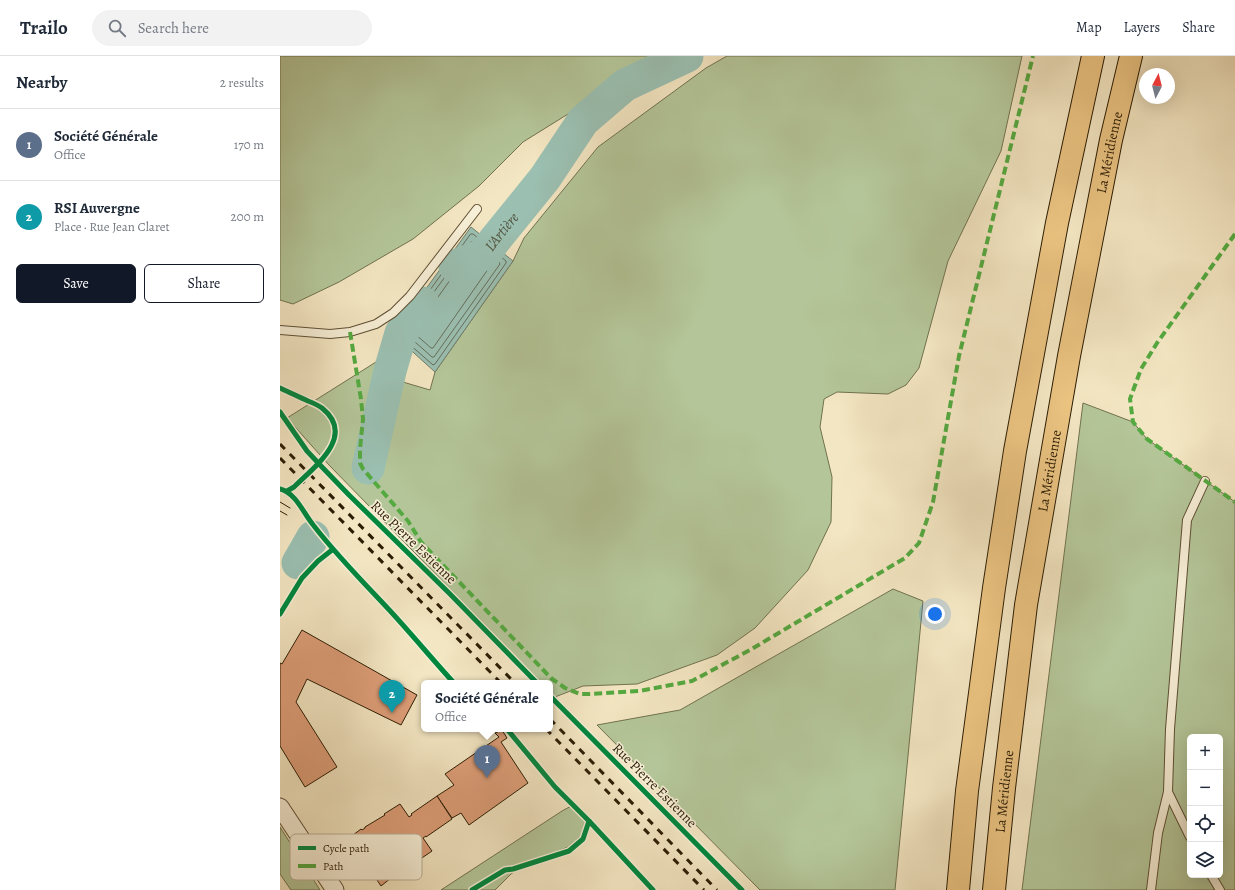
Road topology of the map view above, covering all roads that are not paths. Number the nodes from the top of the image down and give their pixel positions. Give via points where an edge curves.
1 (1093, 56) edge
2 (1131, 56) edge
3 (477, 209) dead end
4 (280, 330) edge
5 (1205, 481) dead end
6 (1168, 792) junction
7 (280, 807) edge
8 (1187, 831) edge
9 (297, 834) edge
10 (1213, 878) edge
11 (327, 880) edge
12 (333, 889) edge
13 (958, 890) edge
14 (994, 890) edge
15 (1151, 890) edge
16 (1220, 890) edge

1 - 13 highway via 1056,223 1015,451 967,790
2 - 14 highway, La Méridienne via 1111,140 1069,356 1026,605
3 - 4 lane via 410,296 393,313 376,324 350,332 330,334
5 - 6 lane via 1187,520 1170,729
6 - 8 lane
6 - 15 lane via 1158,833
7 - 9 street
10 - 16 lane
11 - 12 street

